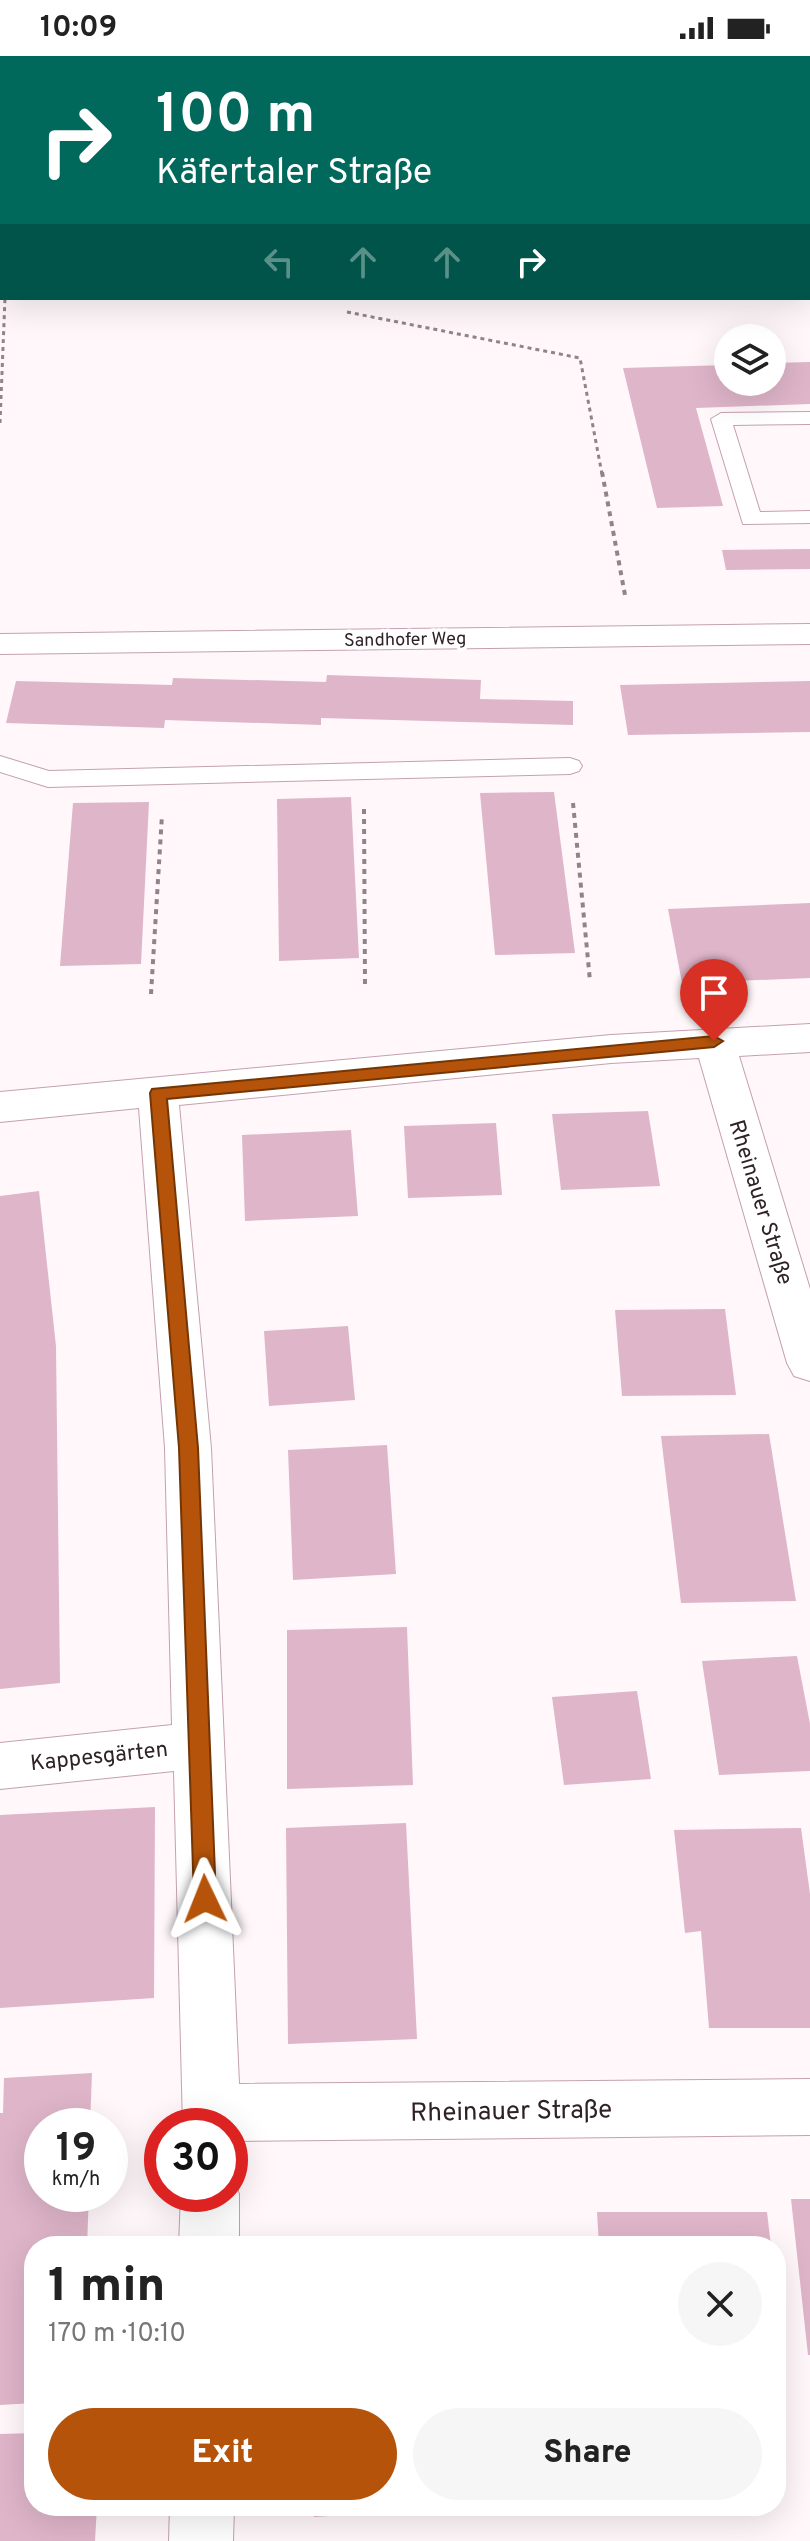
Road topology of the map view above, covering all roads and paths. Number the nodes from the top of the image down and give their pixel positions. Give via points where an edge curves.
1 (5, 300) edge
2 (347, 312) dead end
3 (2, 337) edge
4 (810, 418) edge
5 (0, 423) edge
6 (810, 517) edge
7 (810, 634) edge
8 (633, 636) junction
9 (0, 644) edge
10 (0, 764) edge
11 (570, 766) joint
12 (364, 772) junction
13 (164, 778) junction
14 (590, 981) dead end
15 (365, 985) dead end
16 (151, 994) dead end
17 (810, 1038) edge
18 (714, 1041) junction
19 (158, 1093) junction
20 (0, 1107) edge
21 (810, 1363) edge
22 (199, 1745) junction
23 (0, 1766) edge
24 (810, 2107) edge
25 (213, 2108) edge
26 (248, 2119) edge
27 (210, 2212) edge
28 (209, 2236) edge
29 (202, 2516) edge
30 (201, 2541) edge

1 - 3 path
2 - 8 path via 580,358
3 - 5 path
4 - 6 lane via 721,419 751,519
7 - 8 street, Sandhofer Weg
8 - 9 street, Sandhofer Weg
10 - 13 lane via 48,779
11 - 12 lane
11 - 14 path
12 - 13 lane
12 - 15 path
13 - 16 path
17 - 18 street
18 - 19 street
18 - 21 street, Rheinauer Straße
19 - 20 street
19 - 22 street via 188,1448
22 - 23 street, Kappesgärten
22 - 25 street
24 - 26 street, Rheinauer Straße
27 - 28 street
29 - 30 street

